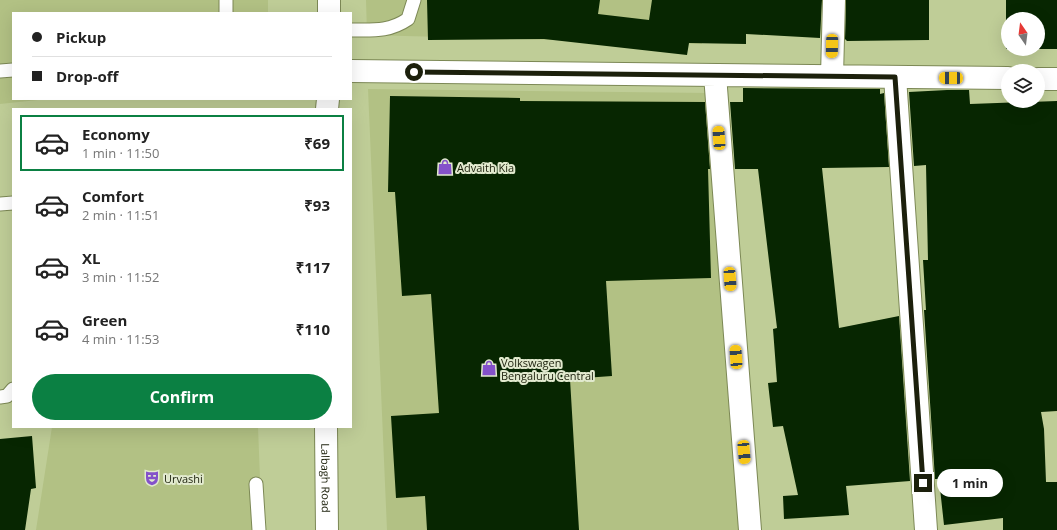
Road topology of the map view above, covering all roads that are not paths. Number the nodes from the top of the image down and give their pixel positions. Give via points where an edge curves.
1 (226, 0) edge
2 (329, 0) edge
3 (414, 0) edge
4 (834, 0) edge
5 (226, 12) edge
6 (329, 12) edge
7 (352, 30) edge
8 (12, 70) edge
9 (0, 71) edge
10 (352, 71) edge
11 (715, 75) junction
12 (832, 76) junction
13 (895, 77) junction
14 (1001, 78) edge
15 (1045, 79) edge
16 (1057, 79) edge
17 (12, 203) edge
18 (0, 204) edge
19 (12, 390) edge
20 (0, 397) edge
21 (326, 428) edge
22 (256, 484) dead end
23 (259, 530) edge
24 (327, 530) edge
25 (750, 530) edge
26 (926, 530) edge

1 - 5 lane
2 - 6 street
3 - 7 lane via 408,19 396,27 383,30
4 - 12 street
8 - 9 lane
10 - 11 street
11 - 12 street
11 - 25 street
12 - 13 street
13 - 14 street
13 - 26 street
15 - 16 street
17 - 18 lane
19 - 20 lane via 7,396
21 - 24 street, Lalbagh Road
22 - 23 lane

